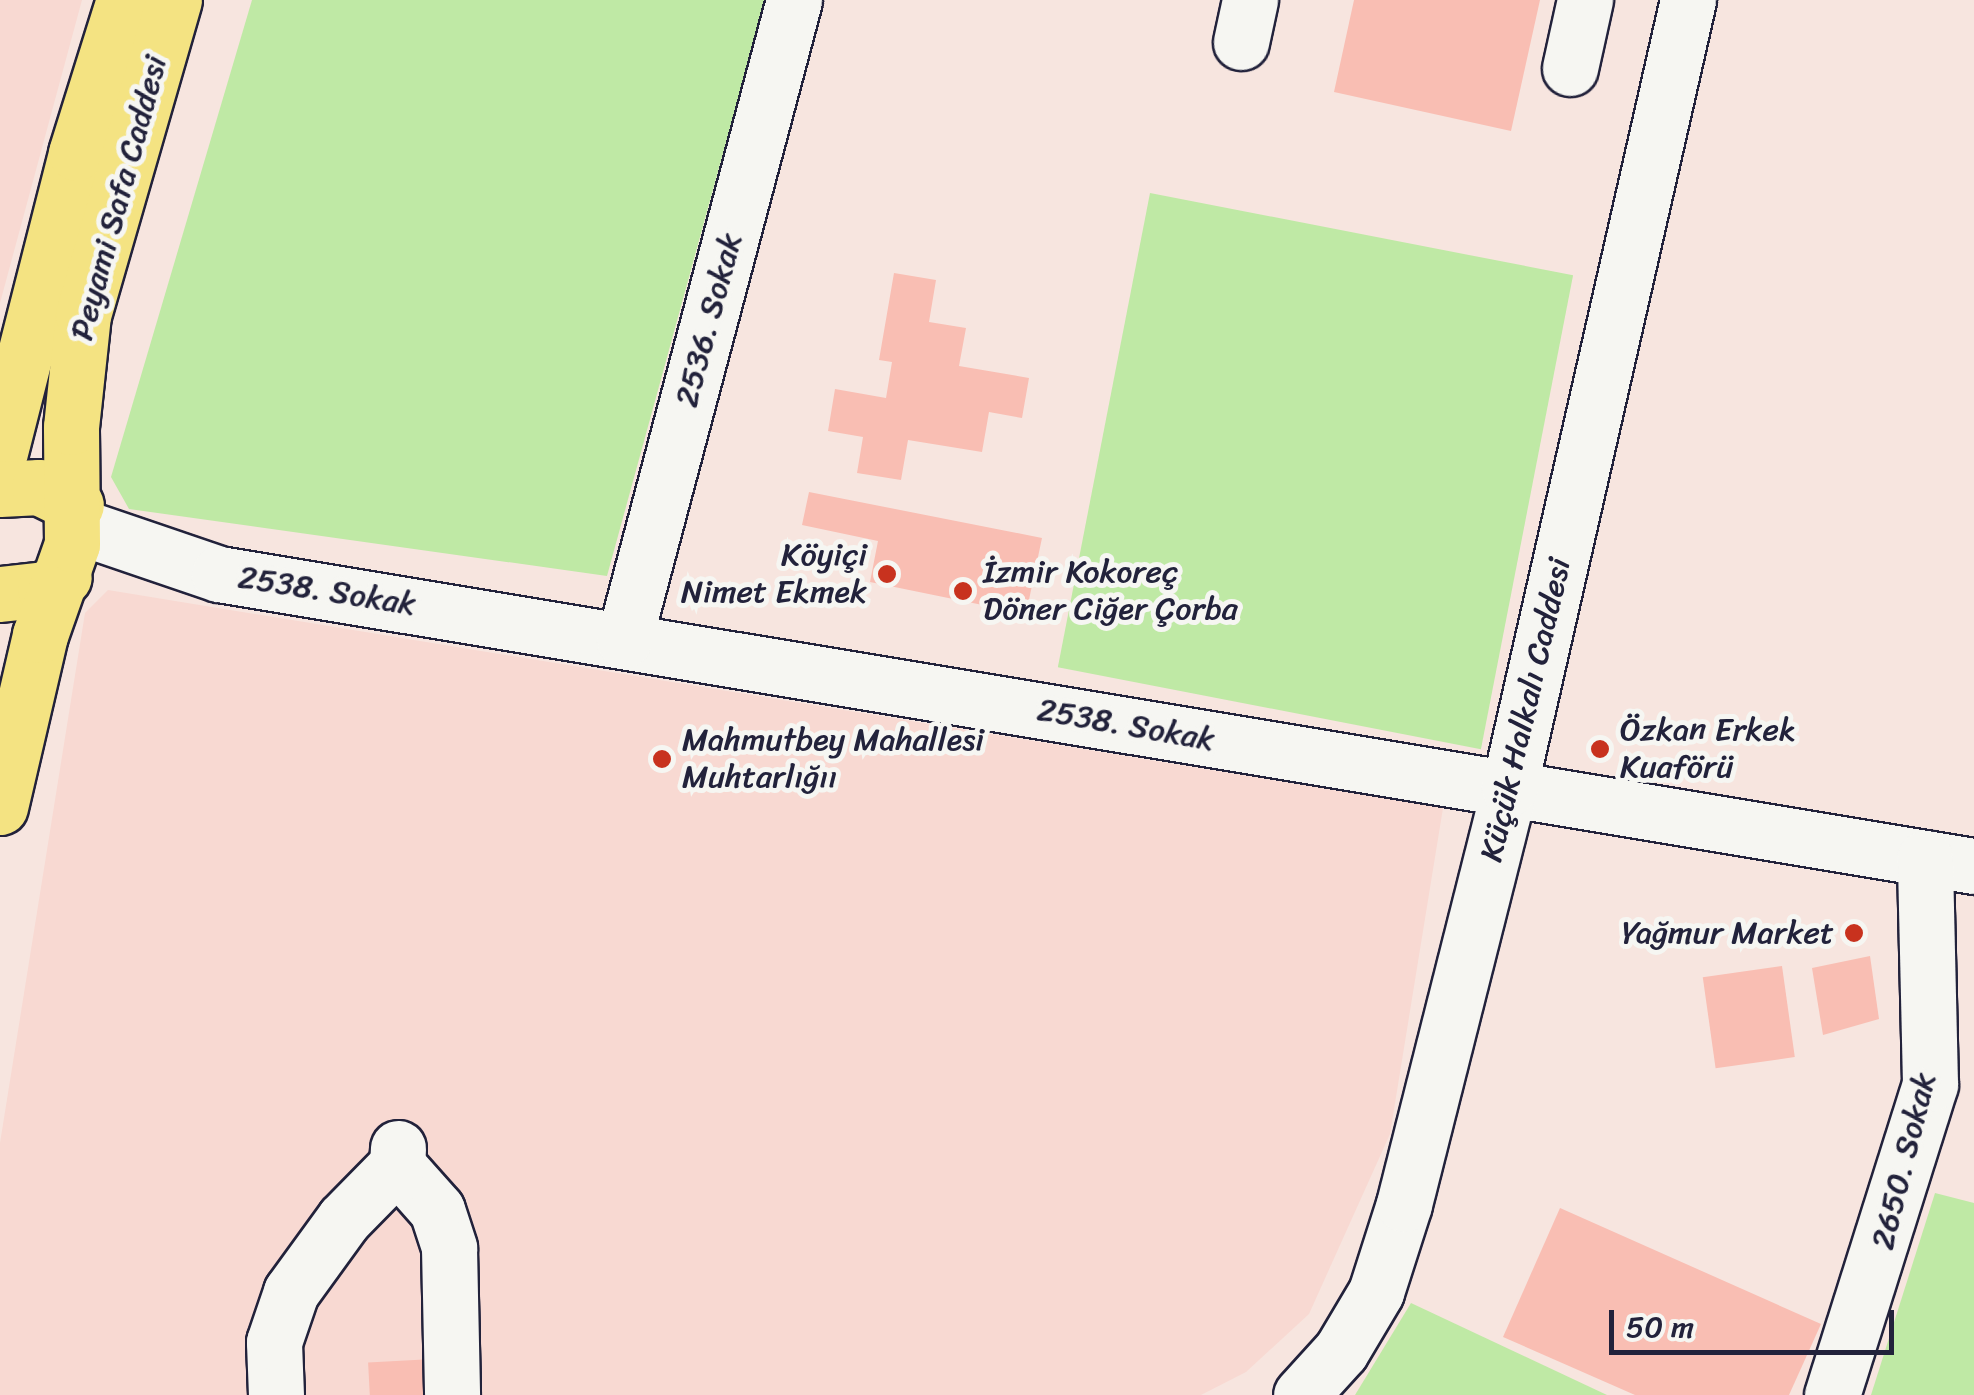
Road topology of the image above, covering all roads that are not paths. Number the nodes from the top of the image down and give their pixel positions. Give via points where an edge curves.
1 (124, 0) edge
2 (174, 0) edge
3 (794, 0) edge
4 (1585, 0) edge
5 (1688, 0) edge
6 (1570, 68) dead end
7 (0, 452) edge
8 (0, 489) edge
9 (72, 536) junction
10 (0, 594) edge
11 (624, 640) junction
12 (1509, 788) junction
13 (0, 807) edge
14 (1949, 862) edge
15 (276, 1395) edge
16 (452, 1395) edge
17 (1301, 1395) edge
18 (1832, 1395) edge

1 - 7 main road, Peyami Safa Caddesi via 76,153
2 - 9 main road, Peyami Safa Caddesi via 83,314 71,427
3 - 11 street, 2536. Sokak
4 - 6 street
5 - 12 street, Küçük Halkalı Caddesi
8 - 9 main road via 39,487
9 - 10 main road via 46,589
9 - 11 street, 2538. Sokak via 99,569 219,574
9 - 13 main road, Peyami Safa Caddesi via 35,653
11 - 12 street, 2538. Sokak
12 - 14 street, 2538. Sokak
12 - 17 street, Küçük Halkalı Caddesi via 1376,1292 1340,1351
14 - 18 street, 2650. Sokak via 1930,1084
15 - 16 street via 274,1342 292,1292 398,1156 437,1210 448,1248

